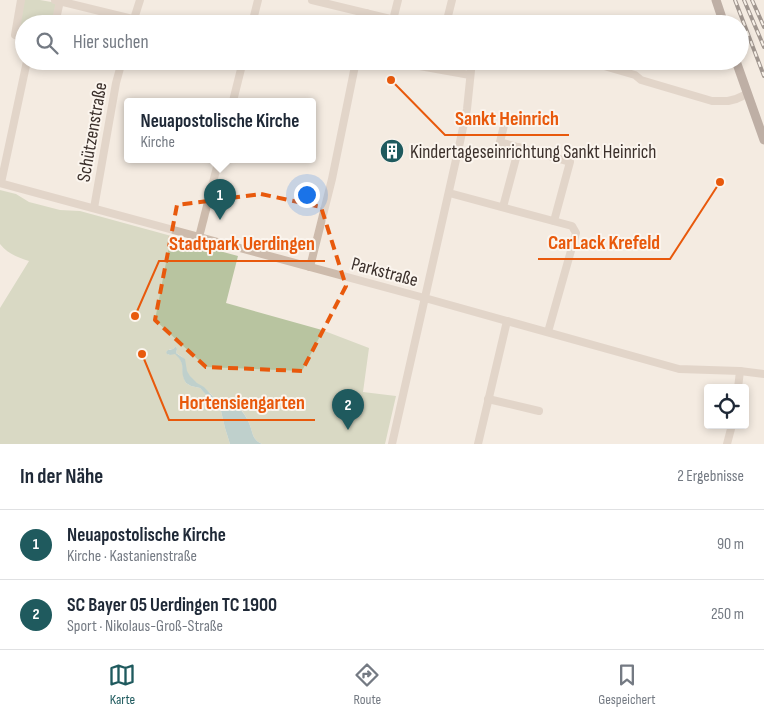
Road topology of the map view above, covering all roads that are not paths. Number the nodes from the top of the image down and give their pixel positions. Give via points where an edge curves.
1 (22, 0) edge
2 (58, 0) edge
3 (140, 0) edge
4 (258, 0) edge
5 (312, 0) edge
6 (398, 0) edge
7 (452, 0) edge
8 (716, 0) edge
9 (366, 13) joint
10 (19, 15) edge
11 (56, 15) edge
12 (112, 15) edge
13 (135, 15) edge
14 (254, 15) edge
15 (374, 15) edge
16 (394, 15) edge
17 (448, 15) edge
18 (721, 15) edge
19 (25, 70) edge
20 (120, 70) edge
21 (241, 70) edge
22 (354, 70) edge
23 (442, 70) edge
24 (471, 70) edge
25 (618, 70) edge
26 (739, 70) edge
27 (470, 75) junction
28 (747, 94) junction
29 (234, 98) edge
30 (506, 117) dead end
31 (764, 140) edge
32 (519, 147) junction
33 (218, 163) edge
34 (0, 183) edge
35 (453, 194) dead end
36 (94, 208) junction
37 (504, 208) junction
38 (554, 221) junction
39 (199, 237) junction
40 (310, 267) junction
41 (426, 298) junction
42 (507, 321) junction
43 (548, 332) junction
44 (740, 371) junction
45 (764, 374) edge
46 (738, 384) edge
47 (488, 399) junction
48 (539, 411) dead end
49 (731, 429) edge
50 (392, 444) edge
51 (478, 444) edge
52 (727, 444) edge

1 - 10 street
2 - 11 street
2 - 12 street
3 - 13 street
4 - 14 street
5 - 9 street
6 - 16 street
7 - 17 street
8 - 18 main road
9 - 15 street
19 - 34 street
20 - 36 street, Schützenstraße
21 - 29 street
22 - 40 street
23 - 27 street
24 - 27 street
25 - 28 street via 712,101
26 - 28 main road
27 - 41 street via 467,109
28 - 31 main road
30 - 32 street via 500,142
32 - 37 street
32 - 38 street via 570,162
33 - 39 street
34 - 36 street, Parkstraße
35 - 37 street
36 - 39 street, Parkstraße
37 - 38 street
38 - 43 street via 572,226 576,233
39 - 40 street, Parkstraße
40 - 41 street, Parkstraße
41 - 42 street, Parkstraße
41 - 50 street
42 - 43 street, Parkstraße
42 - 47 street
43 - 44 street, Parkstraße via 679,369
44 - 45 street, Parkstraße
44 - 46 street
47 - 48 street
47 - 51 street
49 - 52 street

